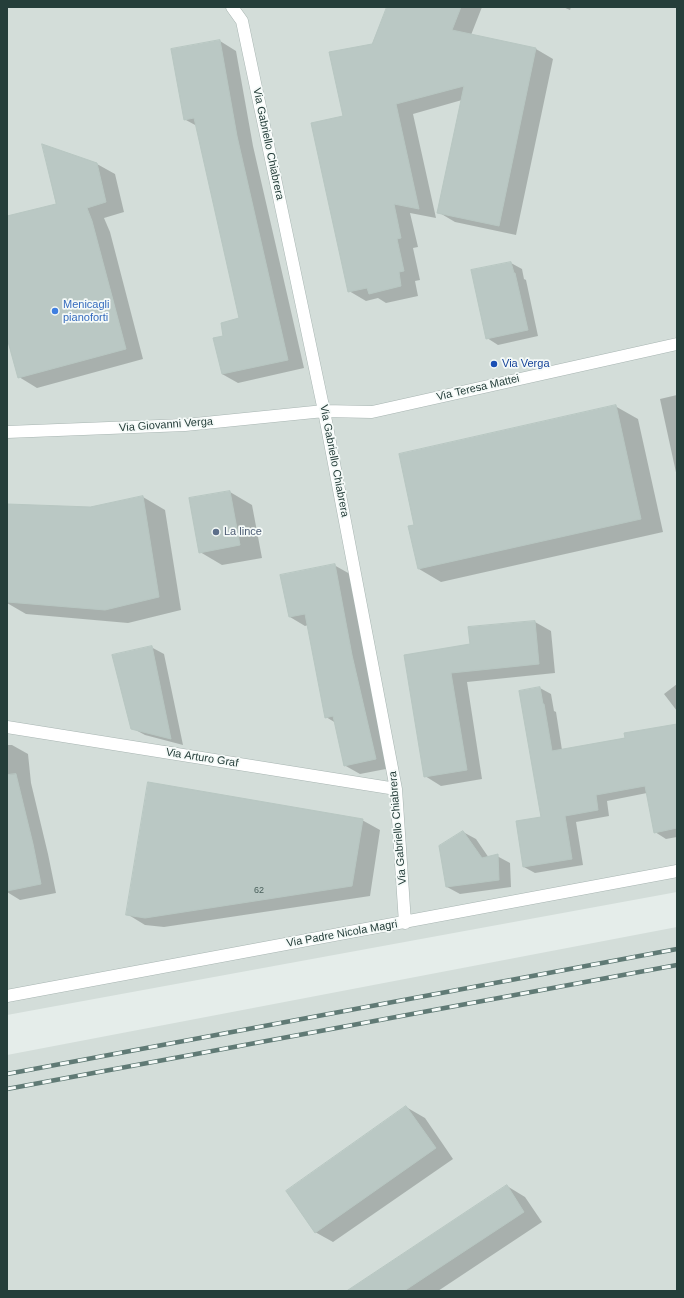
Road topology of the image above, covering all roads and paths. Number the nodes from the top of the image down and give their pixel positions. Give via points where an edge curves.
1 (232, 7) edge
2 (677, 344) edge
3 (324, 411) junction
4 (7, 432) edge
5 (7, 727) edge
6 (396, 789) junction
7 (677, 872) edge
8 (405, 923) junction
9 (7, 996) edge

1 - 3 street, Via Gabriello Chiabrera via 242,21
2 - 3 street, Via Teresa Mattei via 372,412
3 - 4 street, Via Giovanni Verga via 185,425
3 - 6 street, Via Gabriello Chiabrera
5 - 6 street, Via Arturo Graf
6 - 8 street, Via Gabriello Chiabrera
7 - 8 street, Via Padre Nicola Magri
8 - 9 street, Via Padre Nicola Magri

